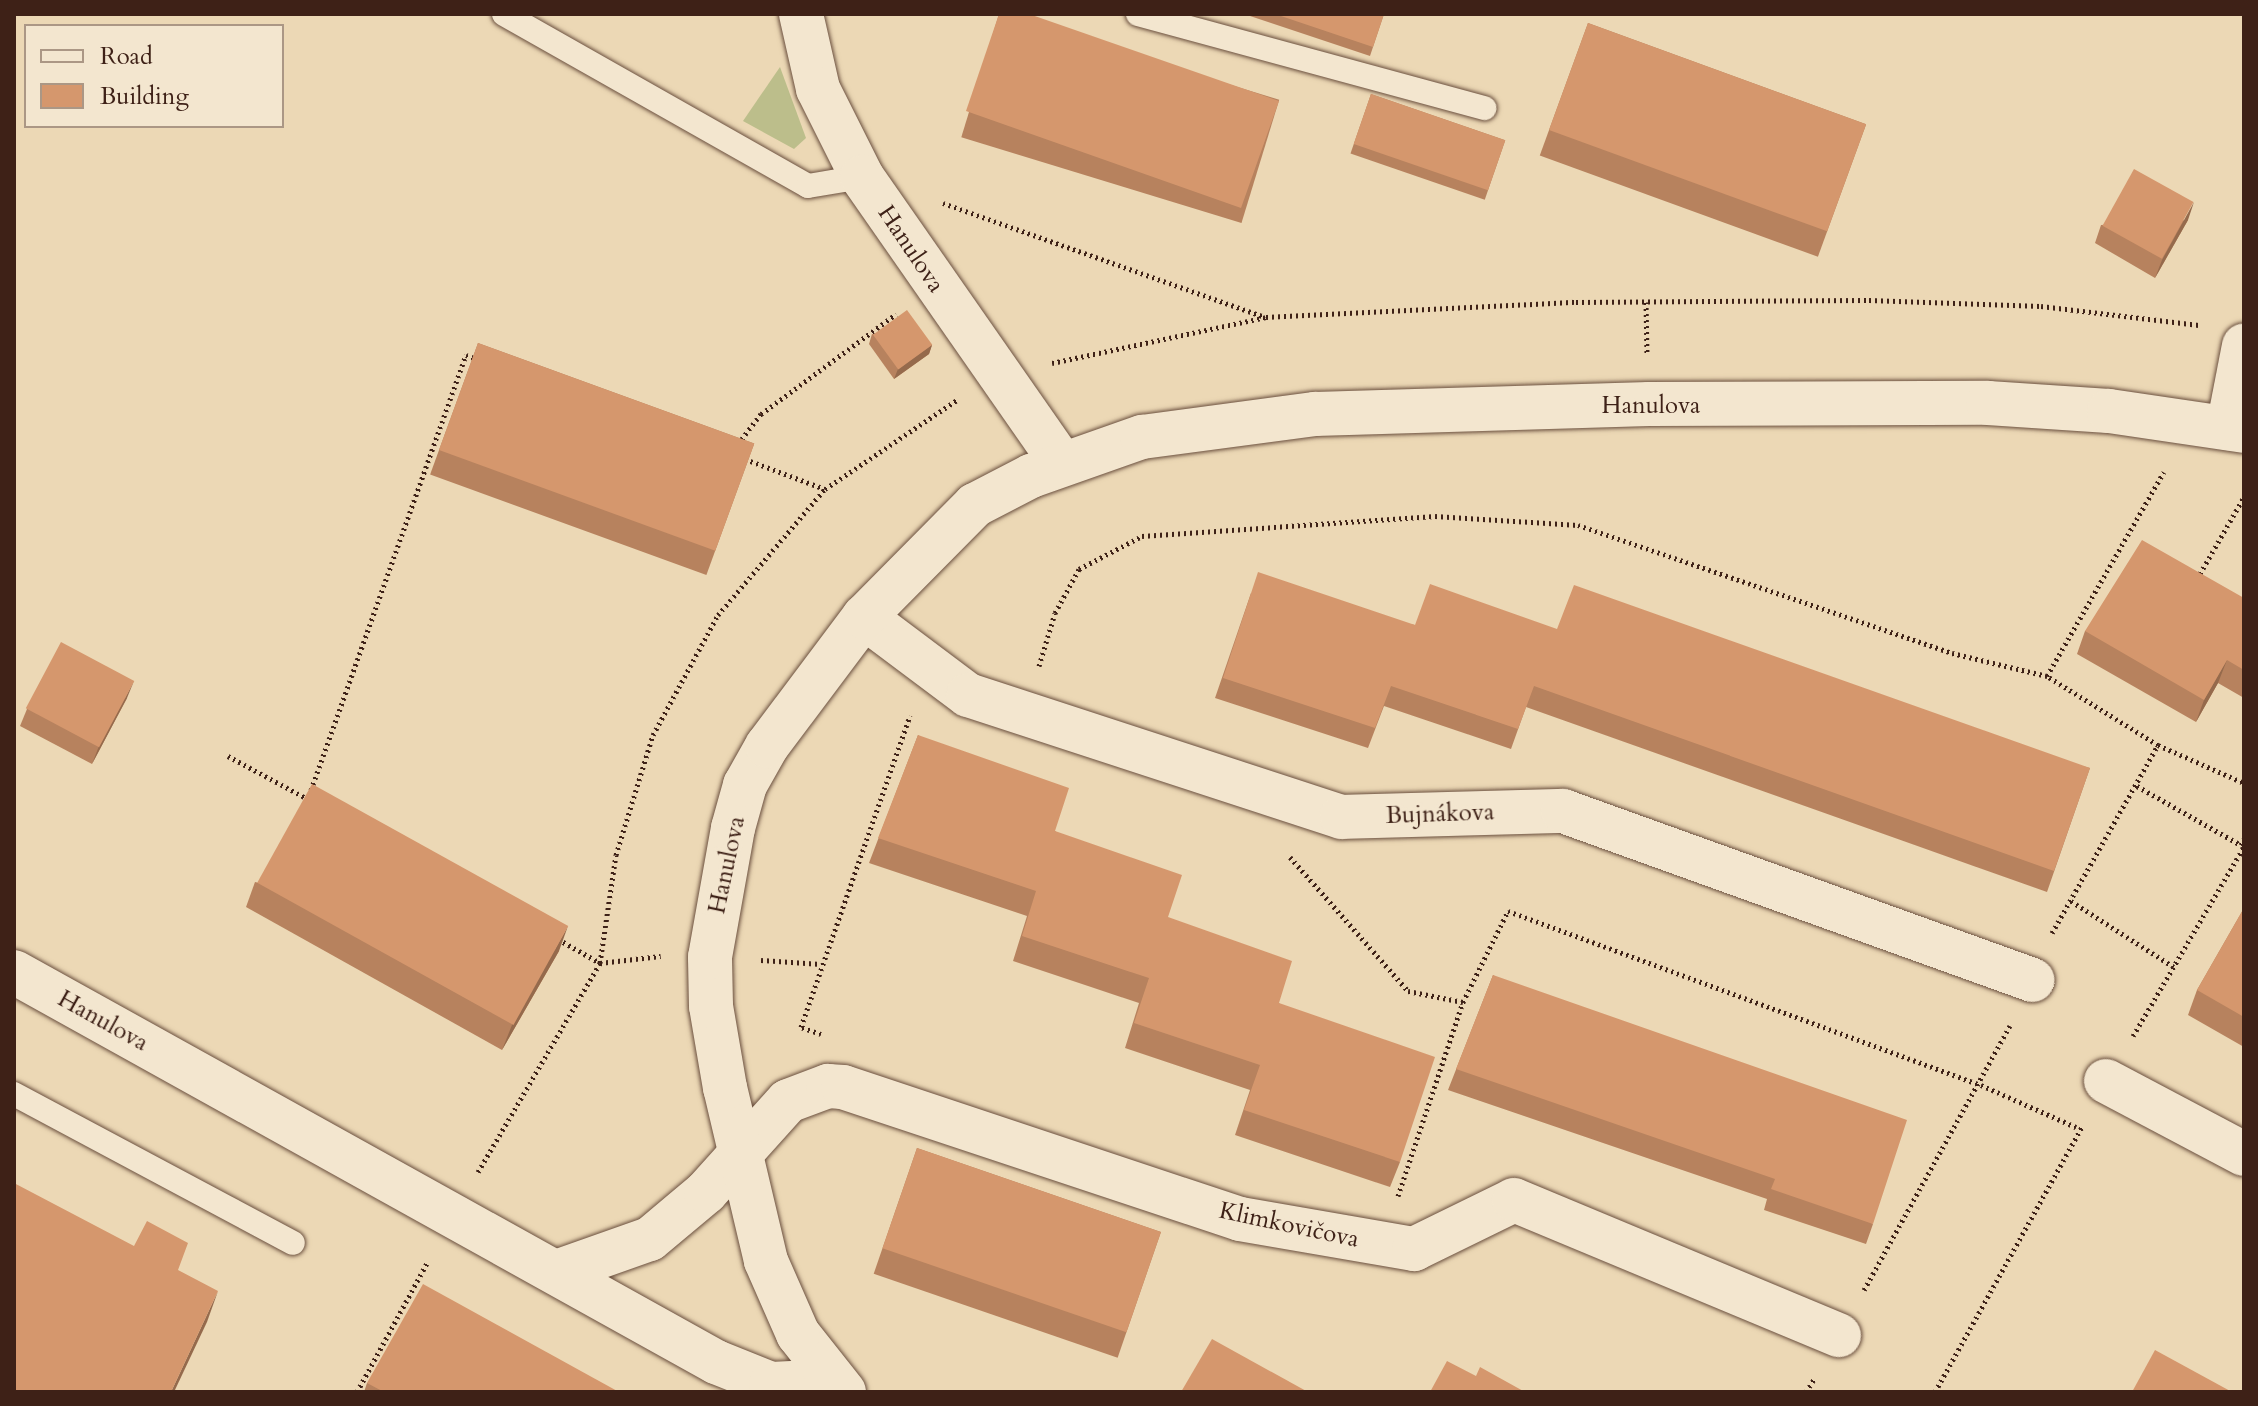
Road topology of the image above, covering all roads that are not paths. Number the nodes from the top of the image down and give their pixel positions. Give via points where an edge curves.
1 (504, 14) edge
2 (801, 14) edge
3 (1138, 14) edge
4 (1484, 108) dead end
5 (862, 177) junction
6 (2230, 336) edge
7 (2236, 429) edge
8 (1062, 464) junction
9 (864, 617) junction
10 (14, 972) edge
11 (2032, 980) dead end
12 (2106, 1081) road end
13 (14, 1094) edge
14 (742, 1147) junction
15 (2244, 1154) edge
16 (293, 1243) dead end
17 (559, 1271) junction
18 (1839, 1335) dead end
19 (838, 1387) edge

1 - 5 lane via 808,186
2 - 5 street, Hanulova via 818,89
3 - 4 lane
5 - 8 street, Hanulova
6 - 7 street
7 - 8 street, Hanulova via 2109,411 1988,403 1649,404 1347,413 1226,423 1142,437
8 - 9 street, Hanulova via 975,505
9 - 11 street, Bujnákova via 968,695 1342,817 1563,811
9 - 14 street, Hanulova via 789,711 753,772 722,873 710,957 711,1006
10 - 17 street, Hanulova
12 - 15 street
13 - 16 lane
14 - 17 street, Klimkovičova via 689,1209 650,1239
14 - 18 street, Klimkovičova via 788,1101 828,1086 843,1087 1240,1219 1414,1249 1514,1200
14 - 19 street, Hanulova via 766,1261 798,1334
17 - 19 street, Hanulova via 730,1367 771,1384

